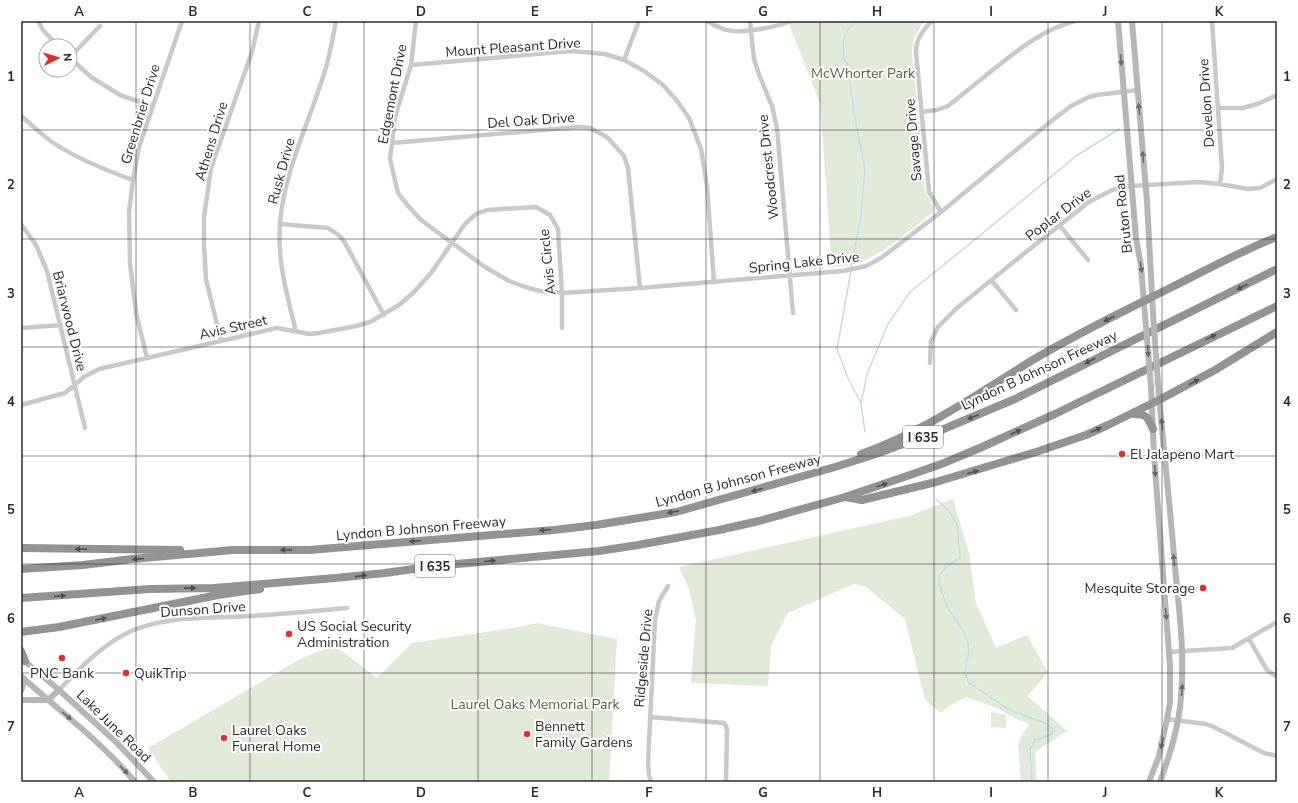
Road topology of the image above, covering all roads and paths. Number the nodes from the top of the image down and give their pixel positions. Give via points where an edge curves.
1 (38, 21) edge
2 (182, 21) edge
3 (259, 21) edge
4 (336, 21) edge
5 (416, 21) edge
6 (639, 21) edge
7 (707, 21) edge
8 (750, 21) edge
9 (791, 21) edge
10 (932, 21) edge
11 (1075, 21) edge
12 (1118, 21) edge
13 (1132, 21) edge
14 (1212, 21) edge
15 (100, 26) dead end
16 (751, 30) junction
17 (50, 38) edge
18 (78, 49) edge
19 (624, 60) junction
20 (78, 65) edge
21 (411, 65) junction
22 (1138, 90) junction
23 (1124, 91) junction
24 (1277, 95) edge
25 (152, 106) junction
26 (1218, 108) junction
27 (921, 112) junction
28 (21, 116) edge
29 (392, 143) junction
30 (1277, 179) edge
31 (133, 180) junction
32 (1220, 184) junction
33 (1131, 186) junction
34 (1146, 186) junction
35 (941, 212) junction
36 (21, 224) edge
37 (280, 224) junction
38 (1060, 226) junction
39 (1277, 238) edge
40 (451, 244) junction
41 (1088, 260) dead end
42 (1277, 270) edge
43 (790, 276) junction
44 (992, 281) junction
45 (714, 282) junction
46 (640, 288) junction
47 (562, 293) junction
48 (1148, 299) junction
49 (1277, 306) edge
50 (1016, 310) dead end
51 (793, 313) dead end
52 (384, 314) junction
53 (61, 325) junction
54 (21, 328) edge
55 (562, 328) dead end
56 (296, 331) junction
57 (1277, 332) edge
58 (221, 341) junction
59 (147, 358) junction
60 (930, 363) dead end
61 (75, 384) junction
62 (1156, 402) junction
63 (21, 405) edge
64 (1131, 414) junction
65 (85, 428) dead end
66 (1153, 429) junction
67 (1164, 454) junction
68 (1154, 455) junction
69 (778, 483) junction
70 (845, 497) junction
71 (1169, 498) junction
72 (1158, 499) junction
73 (21, 548) edge
74 (233, 550) junction
75 (21, 570) edge
76 (335, 578) junction
77 (668, 586) dead end
78 (21, 598) edge
79 (347, 608) dead end
80 (1277, 622) edge
81 (34, 630) junction
82 (21, 632) edge
83 (1249, 639) junction
84 (21, 640) edge
85 (21, 651) edge
86 (1182, 651) junction
87 (1169, 652) junction
88 (23, 659) edge
89 (21, 676) edge
90 (1277, 677) edge
91 (21, 690) edge
92 (58, 690) junction
93 (21, 700) edge
94 (48, 700) junction
95 (650, 717) junction
96 (1167, 719) junction
97 (1178, 720) junction
98 (122, 748) junction
99 (1277, 756) edge
100 (113, 758) junction
101 (135, 782) edge
102 (154, 782) edge
103 (651, 782) edge
104 (726, 782) edge
105 (1149, 782) edge
106 (1160, 782) edge

1 - 17 street
2 - 25 street, Greenbrier Drive
3 - 58 street, Athens Drive via 252,52 211,168 204,217 206,279
4 - 37 street, Rusk Drive via 329,58 290,171
5 - 21 street, Edgemont Drive
6 - 19 street
7 - 16 street via 725,30
8 - 16 street, Woodcrest Drive
9 - 16 street via 771,28
10 - 27 street, Savage Drive via 923,30 916,47
11 - 27 street via 1044,33 1020,48 948,106
12 -> 23 main road, Bruton Road
13 - 22 main road, Bruton Road
14 - 26 street, Develon Drive
15 - 18 street
16 - 43 street, Woodcrest Drive via 754,59 772,106 777,128
19 - 21 street, Mount Pleasant Drive via 605,54 572,51
19 - 45 street, Mount Pleasant Drive via 644,70 663,85 689,118 701,149
20 - 25 street via 120,96
21 - 29 street, Edgemont Drive via 395,117
22 - 23 street, Spring Lake Drive
34 -> 22 main road, Bruton Road
23 - 33 main road, Bruton Road
23 - 35 street, Spring Lake Drive via 1097,94 1071,106
24 - 26 street via 1260,104 1243,108
25 - 31 street, Greenbrier Drive via 139,147
26 - 32 street, Develon Drive via 1222,168
27 - 35 street, Savage Drive via 929,192
28 - 31 street via 67,151 97,167
29 - 40 street, Edgemont Drive via 390,159 398,193 421,220
29 - 46 street, Del Oak Drive via 578,127 590,128 607,137 624,156 628,168
30 - 32 street, Poplar Drive via 1260,188 1248,189
31 - 59 street, Greenbrier Drive via 129,212 130,263 136,314
32 - 34 street, Poplar Drive via 1198,182
33 - 34 street, Poplar Drive
33 - 38 street, Poplar Drive via 1115,189 1090,202
33 -> 48 main road, Bruton Road via 1136,238
34 - 48 main road, Bruton Road
35 - 43 street, Spring Lake Drive via 881,258 866,266
36 - 53 street, Briarwood Drive via 36,245 47,271
37 - 52 street via 328,228 340,236
37 - 56 street, Rusk Drive via 284,280
38 - 41 street
38 - 44 street, Poplar Drive
39 - 48 highway via 1244,251
40 - 47 street, Spring Lake Drive via 509,281 540,291
40 - 47 street, Avis Circle via 465,224 476,214 487,210 536,207 550,215 558,229
40 - 52 street, Avis Street via 413,293
42 -> 69 highway, Lyndon B Johnson Freeway / I 635 via 976,416 873,456
43 - 45 street, Spring Lake Drive
43 - 51 street, Woodcrest Drive
44 - 50 street
44 - 60 street, Poplar Drive via 957,308 938,327 931,341
45 - 46 street, Spring Lake Drive
46 - 47 street, Spring Lake Drive
47 - 55 street, Avis Circle
48 - 62 main road, Bruton Road, bridge via 1153,313 1158,383
48 -> 62 main road, Bruton Road, bridge via 1145,315 1150,387
48 -> 69 highway via 1038,357 919,429 870,451
70 -> 49 highway, I 635 via 917,473 1001,439
52 - 56 street, Avis Street via 356,326 310,334
53 - 54 street
53 - 61 street, Briarwood Drive
56 - 58 street, Avis Street via 277,328
62 -> 57 highway
58 - 59 street, Avis Street
59 - 61 street, Avis Street via 99,369
61 - 63 street, Avis Street via 65,393
61 - 65 street, Briarwood Drive
62 - 64 highway
62 - 66 main road
67 -> 62 main road
64 - 66 highway via 1145,415
70 -> 64 highway via 862,500 975,471 1062,444
66 - 68 main road
67 - 68 main road
67 - 71 main road
68 -> 72 main road
69 -> 74 highway, Lyndon B Johnson Freeway / I 635 via 676,512 596,525 309,550
76 -> 70 highway, I 635 via 638,545 739,526
71 - 72 main road
86 -> 71 main road
72 -> 87 main road
74 -> 73 highway
74 -> 75 highway, Lyndon B Johnson Freeway / I 635
78 -> 76 highway, I 635 via 150,589 214,588
81 -> 76 highway via 89,622 218,595
77 - 95 street, Ridgeside Drive via 659,601 655,620
79 - 92 street, Dunson Drive via 169,620 148,625 112,641
80 - 83 street
81 - 82 highway
81 - 84 highway via 24,635
83 - 86 street via 1232,648
83 - 90 street via 1267,670
85 - 88 highway
86 - 87 street
97 -> 86 main road
87 - 96 main road via 1170,704
88 - 92 main road, Lake June Road
89 - 91 main road
89 - 94 main road, Lake June Road
92 - 94 main road
92 - 98 main road, Lake June Road
93 - 94 main road
94 -> 100 main road, Lake June Road
95 - 103 street, Ridgeside Drive via 648,763
95 - 104 street via 724,723 727,731
96 - 97 street
96 -> 105 main road via 1159,756
97 - 99 street via 1206,724 1264,753
97 - 106 main road
98 - 100 main road
98 - 102 main road, Lake June Road
100 -> 101 main road, Lake June Road

